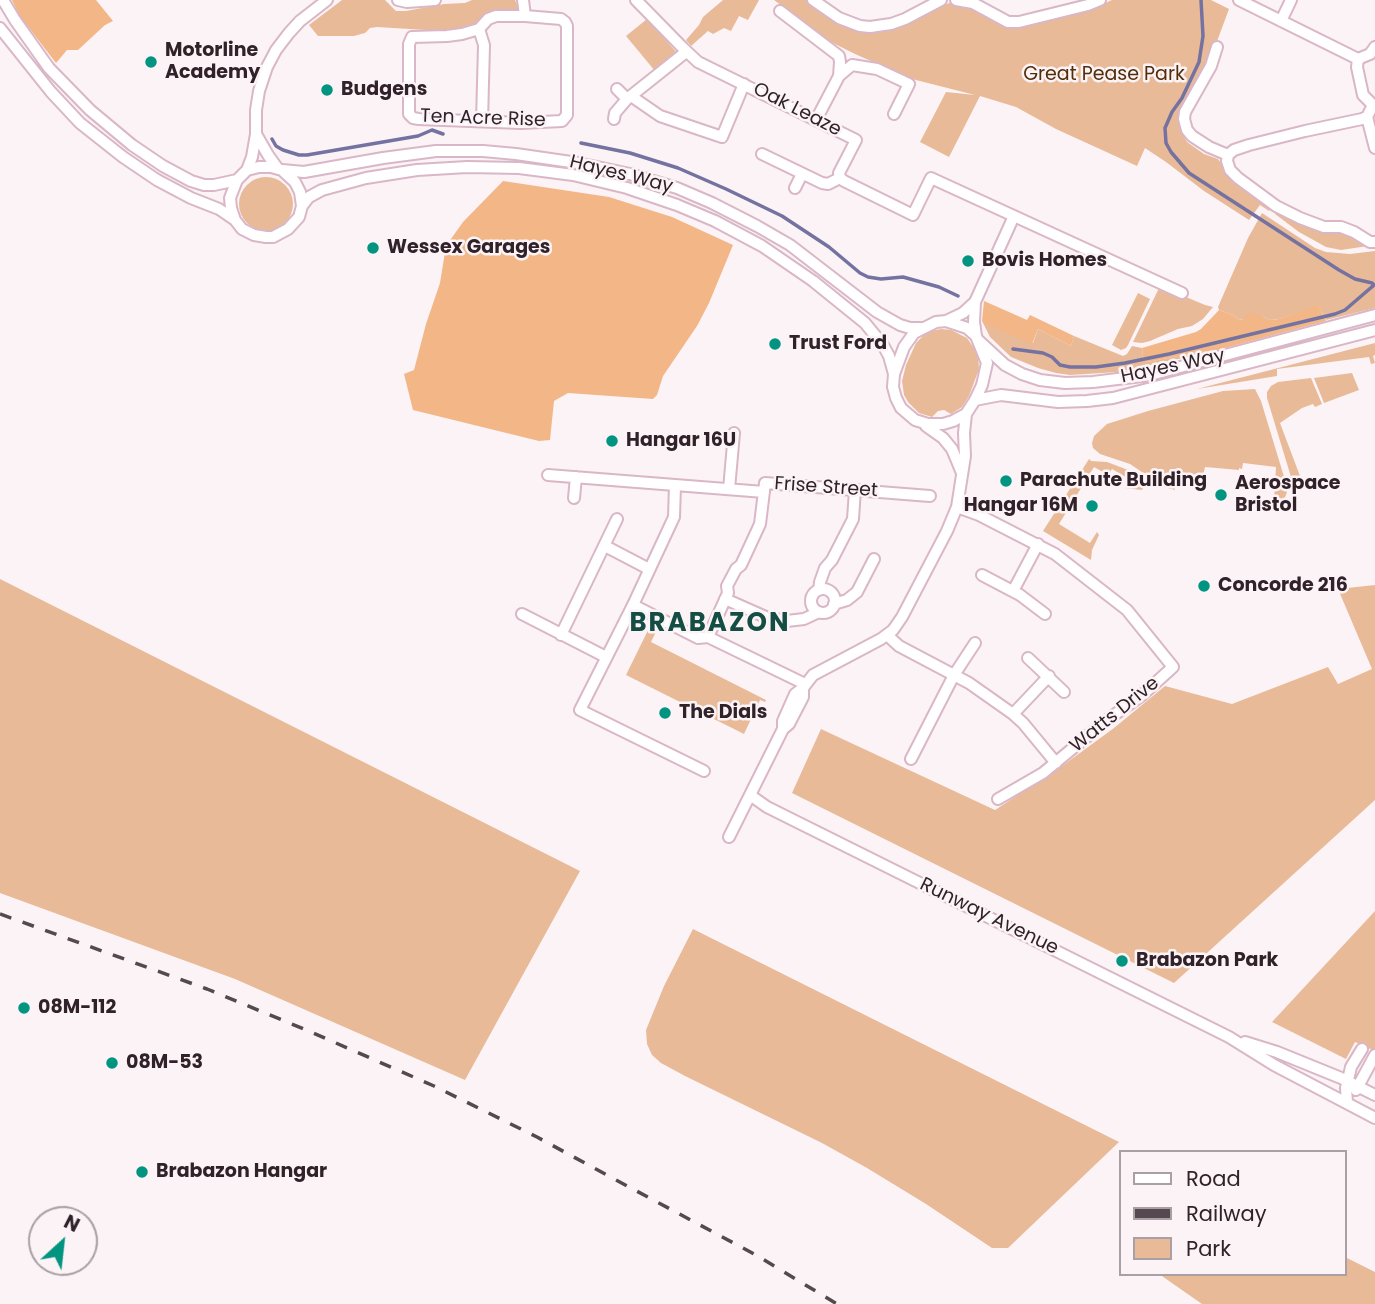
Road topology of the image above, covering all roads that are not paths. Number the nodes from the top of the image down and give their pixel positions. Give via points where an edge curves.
1 (4, 0) edge
2 (327, 0) edge
3 (398, 0) edge
4 (435, 0) edge
5 (523, 0) edge
6 (636, 0) edge
7 (813, 0) edge
8 (941, 0) edge
9 (956, 0) edge
10 (1100, 0) edge
11 (1239, 0) edge
12 (1291, 0) edge
13 (780, 11) dead end
14 (525, 16) junction
15 (1280, 21) junction
16 (0, 28) edge
17 (479, 29) junction
18 (1217, 47) dead end
19 (1375, 47) edge
20 (686, 51) junction
21 (1358, 59) junction
22 (839, 76) junction
23 (744, 84) junction
24 (617, 89) dead end
25 (629, 98) junction
26 (1374, 104) edge
27 (894, 114) dead end
28 (1367, 117) junction
29 (614, 119) dead end
30 (816, 120) junction
31 (482, 121) junction
32 (256, 134) junction
33 (1375, 148) edge
34 (762, 153) dead end
35 (1228, 155) junction
36 (247, 170) junction
37 (280, 170) junction
38 (802, 174) junction
39 (840, 178) junction
40 (236, 180) junction
41 (795, 188) dead end
42 (302, 206) junction
43 (1014, 216) junction
44 (235, 220) junction
45 (1375, 242) edge
46 (1182, 293) dead end
47 (975, 302) junction
48 (1375, 315) edge
49 (946, 321) junction
50 (921, 328) junction
51 (1375, 330) edge
52 (977, 338) junction
53 (894, 374) junction
54 (975, 400) junction
55 (966, 414) junction
56 (921, 422) junction
57 (734, 433) dead end
58 (548, 475) dead end
59 (963, 475) junction
60 (576, 477) junction
61 (676, 485) junction
62 (729, 489) junction
63 (855, 490) junction
64 (764, 492) junction
65 (930, 496) dead end
66 (573, 498) dead end
67 (957, 507) junction
68 (617, 519) dead end
69 (1038, 544) junction
70 (605, 546) junction
71 (874, 559) dead end
72 (649, 569) junction
73 (982, 575) dead end
74 (819, 590) junction
75 (1013, 591) junction
76 (725, 599) junction
77 (834, 604) junction
78 (633, 605) junction
79 (819, 612) junction
80 (522, 614) dead end
81 (1045, 614) dead end
82 (561, 635) junction
83 (887, 635) junction
84 (708, 637) junction
85 (975, 643) dead end
86 (606, 657) junction
87 (1028, 658) dead end
88 (954, 675) junction
89 (1048, 676) junction
90 (804, 686) junction
91 (1064, 692) dead end
92 (1013, 714) junction
93 (911, 758) dead end
94 (1056, 763) junction
95 (704, 771) dead end
96 (750, 796) junction
97 (998, 799) dead end
98 (730, 836) dead end
99 (1229, 1037) junction
100 (1362, 1048) dead end
101 (1375, 1055) edge
102 (1347, 1081) junction
103 (1358, 1086) junction
104 (1375, 1095) edge
105 (1347, 1103) junction
106 (1375, 1118) edge

1 - 40 street via 49,68 124,139 191,181 214,185
2 - 32 street via 300,21 267,66 258,91
3 - 4 street
5 - 14 street
6 - 20 street, Oak Leaze
7 - 8 street via 839,18 870,27 905,19
9 - 10 street via 1008,22
11 - 15 street
12 - 15 street
13 - 22 street via 839,56
14 - 17 street via 496,16
14 - 31 street, Ten Acre Rise via 551,17 567,26 566,115 554,122
15 - 21 street
16 - 44 street via 80,123 157,180
17 - 31 street via 484,45
17 - 31 street, Ten Acre Rise via 412,37 408,109 419,119
18 - 35 street via 1184,119 1192,136
19 - 21 street
20 - 23 street, Oak Leaze via 698,62
20 - 25 street
21 - 26 street via 1363,95
22 - 27 street via 852,65 877,69 909,84
22 - 30 street
23 - 25 street via 722,137 660,116
23 - 30 street, Oak Leaze
24 - 25 street
25 - 29 street
26 - 28 street
28 - 33 street
28 - 35 street via 1277,137
30 - 39 street, Oak Leaze via 856,140
32 - 36 street
32 - 37 street
34 - 38 street
35 - 45 street via 1230,170 1276,206 1312,223 1340,227
36 - 37 street
36 - 40 street
37 - 42 street via 295,182
37 - 50 street, Hayes Way via 304,172 383,158 483,151 630,174 677,188 757,226 790,245 877,312 900,325
38 - 39 street via 828,184
38 - 41 street
39 - 43 street via 913,215 931,178
40 - 44 street via 230,198
42 - 44 street via 288,229 273,237 254,235
42 - 53 street, Hayes Way via 322,190 366,178 467,167 573,175 627,188 715,221 813,281 865,323 883,345
43 - 46 street
43 - 47 street
47 - 49 street
47 - 52 street
48 - 52 street, Hayes Way via 1150,375 1093,382 1065,383 1022,374 1005,365
49 - 50 street
49 - 52 street via 967,328
50 - 53 street via 904,347
51 - 54 street, Hayes Way via 1113,398 1058,402 1001,395
52 - 54 street via 987,363
53 - 56 street via 893,387 901,408
54 - 55 street
55 - 56 street via 943,425
55 - 59 street
56 - 59 street via 952,449
57 - 62 street
58 - 60 street, Frise Street
59 - 67 street
60 - 61 street, Frise Street
60 - 66 street
61 - 62 street, Frise Street
61 - 72 street via 674,517
62 - 64 street, Frise Street
63 - 64 street, Frise Street via 765,483
63 - 65 street, Frise Street
63 - 74 street via 853,519 825,568
64 - 76 street via 760,524 727,586
67 - 69 street
67 - 83 street via 907,608
68 - 70 street
69 - 75 street
69 - 94 street, Watts Drive via 1127,610 1173,667
70 - 72 street
70 - 82 street
71 - 77 street via 857,592
72 - 78 street
73 - 75 street
74 - 77 street via 830,591
74 - 79 street via 811,599
75 - 81 street
76 - 79 street via 768,618 787,621
76 - 84 street
77 - 79 street via 829,611
78 - 84 street via 698,638
78 - 86 street
80 - 82 street
82 - 86 street
83 - 88 street
83 - 90 street via 821,669
84 - 90 street
85 - 88 street
86 - 95 street via 580,709
87 - 89 street
88 - 92 street
88 - 93 street
89 - 91 street
89 - 92 street
90 - 96 street via 803,697
92 - 94 street
94 - 97 street, Watts Drive
96 - 98 street
96 - 99 street, Runway Avenue
99 - 102 street, Runway Avenue
99 - 105 street, Runway Avenue
100 - 102 street
101 - 103 street
102 - 103 street, Runway Avenue
102 - 105 street
103 - 104 street, Runway Avenue
103 - 105 street
105 - 106 street, Runway Avenue

